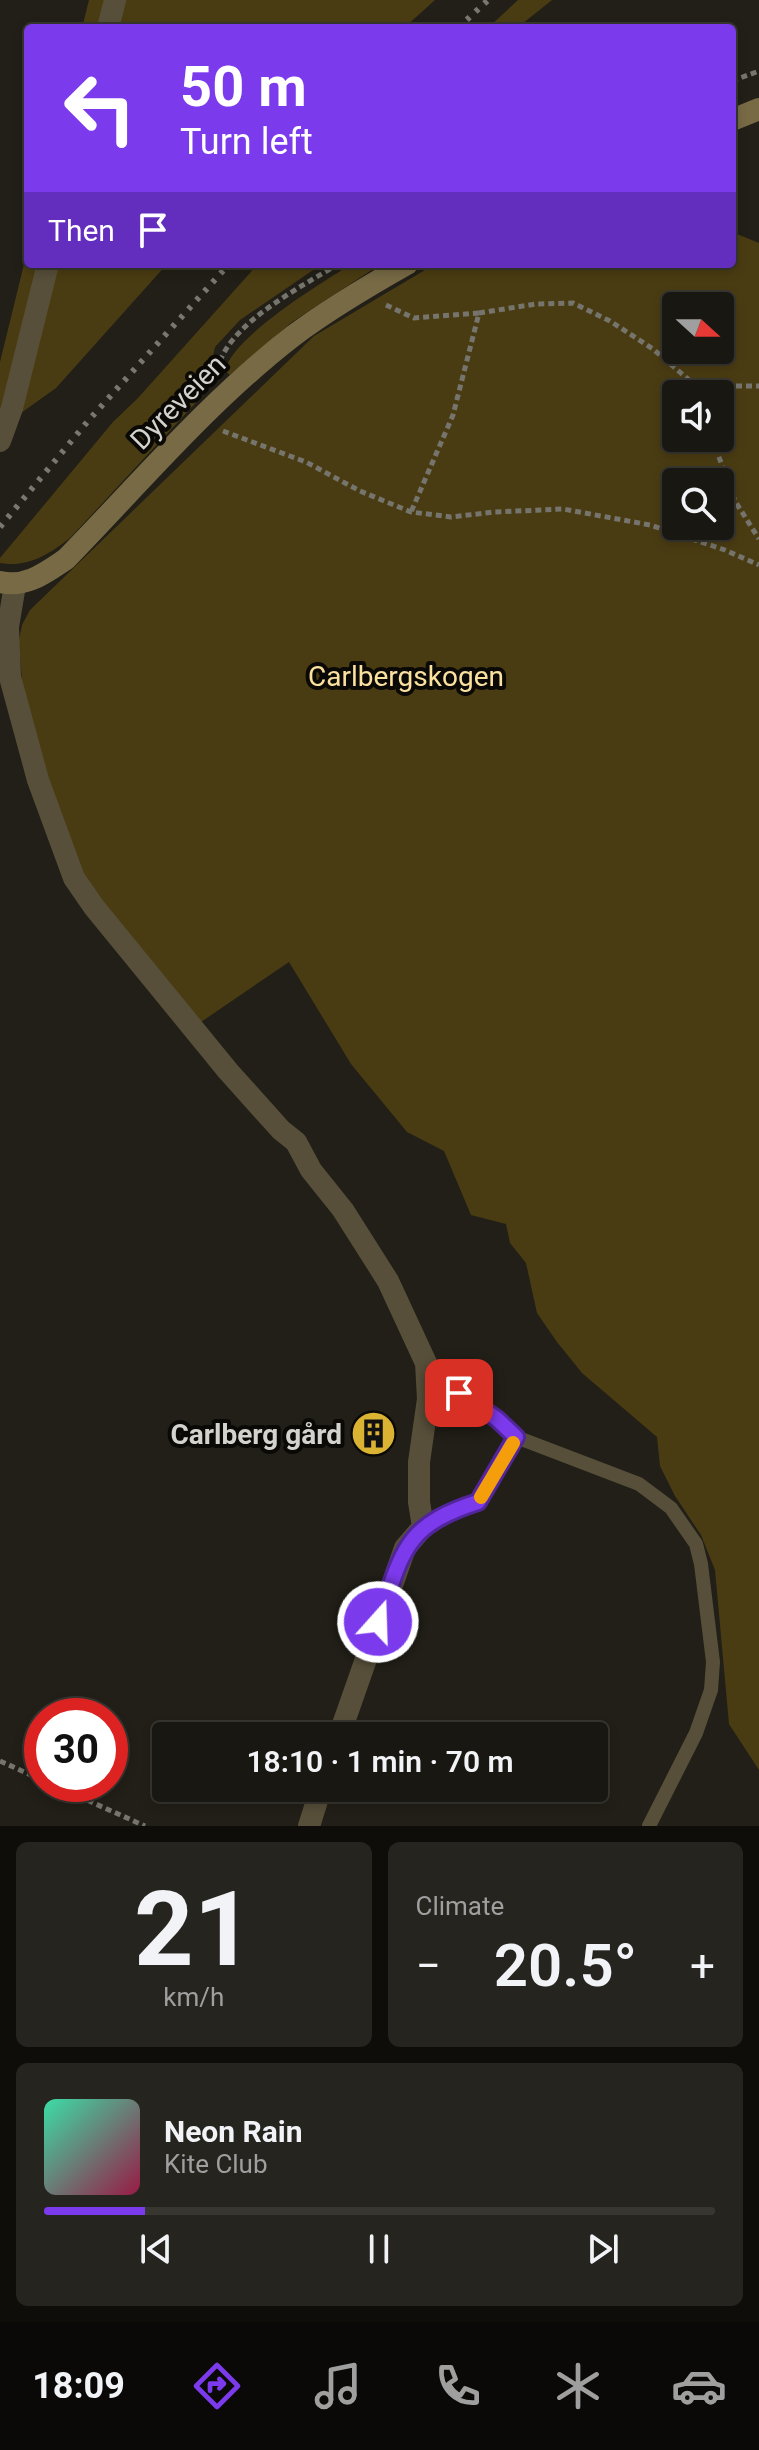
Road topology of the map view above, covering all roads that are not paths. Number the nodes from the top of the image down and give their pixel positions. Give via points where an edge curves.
1 (115, 0) edge
2 (109, 24) edge
3 (759, 109) edge
4 (736, 118) edge
5 (47, 268) edge
6 (400, 268) edge
7 (0, 441) edge
8 (7, 584) edge
9 (426, 1363) junction
10 (516, 1437) junction
11 (423, 1527) junction
12 (344, 1722) edge
13 (317, 1802) edge
14 (309, 1826) edge
15 (649, 1826) edge

1 - 2 street
3 - 4 main road
5 - 7 street
6 - 8 main road, Dyreveien via 293,337 199,421 66,559 42,576
8 - 9 street via 10,677 38,780 74,878 228,1071 296,1142 388,1281
9 - 10 lane
9 - 11 street via 428,1399 419,1462
10 - 11 lane via 478,1502
10 - 15 lane via 639,1484 671,1508 696,1544 713,1662 711,1690 696,1733
11 - 12 street via 405,1548
13 - 14 street

